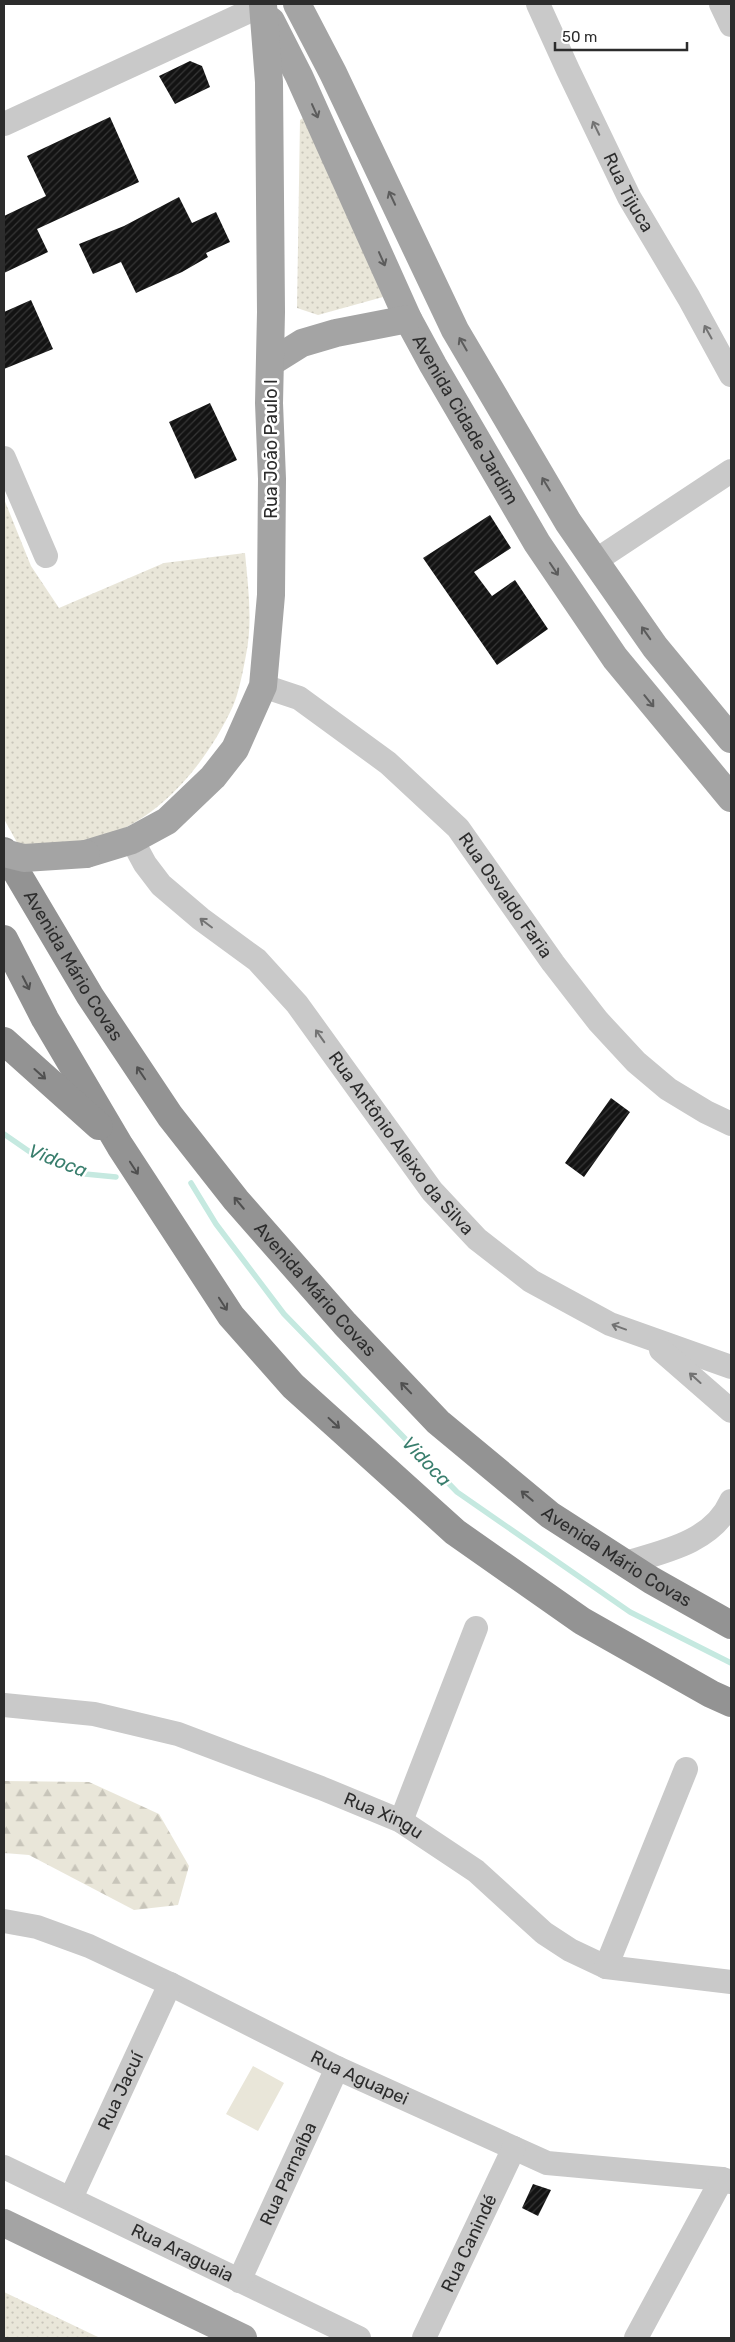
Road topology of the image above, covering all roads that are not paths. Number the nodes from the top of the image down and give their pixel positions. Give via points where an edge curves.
1 (263, 4) edge
2 (297, 4) edge
3 (538, 4) edge
4 (721, 4) edge
5 (731, 25) edge
6 (333, 73) junction
7 (299, 76) junction
8 (4, 124) edge
9 (408, 318) junction
10 (270, 363) junction
11 (731, 374) edge
12 (4, 458) edge
13 (731, 471) edge
14 (568, 522) junction
15 (537, 543) junction
16 (46, 556) dead end
17 (595, 561) junction
18 (263, 686) junction
19 (731, 740) edge
20 (731, 798) edge
21 (132, 840) junction
22 (4, 852) edge
23 (4, 939) edge
24 (4, 1040) edge
25 (731, 1124) edge
26 (120, 1146) junction
27 (644, 1336) junction
28 (731, 1367) edge
29 (730, 1411) edge
30 (731, 1501) edge
31 (625, 1563) junction
32 (731, 1625) edge
33 (476, 1628) dead end
34 (731, 1703) edge
35 (4, 1705) edge
36 (686, 1769) dead end
37 (401, 1821) junction
38 (4, 1922) edge
39 (606, 1967) junction
40 (731, 1982) edge
41 (170, 1984) junction
42 (337, 2068) junction
43 (514, 2148) junction
44 (4, 2166) edge
45 (726, 2180) edge
46 (70, 2198) junction
47 (4, 2223) edge
48 (239, 2281) junction
49 (243, 2338) edge
50 (360, 2338) edge
51 (424, 2338) edge
52 (636, 2338) edge

1 - 7 main road, Avenida Cidade Jardim
1 - 8 street
1 - 10 main road, Rua João Paulo I via 268,82
2 - 6 main road, Avenida Cidade Jardim
11 -> 3 street, Rua Tijuca via 629,197
4 - 5 street
6 - 7 main road
14 -> 6 main road, Avenida Cidade Jardim via 455,330
7 -> 9 main road, Avenida Cidade Jardim
9 - 10 main road via 302,343
9 - 15 main road, Avenida Cidade Jardim
10 - 18 main road, Rua João Paulo I via 271,595
12 - 16 street
13 - 17 street
14 - 15 main road
14 - 17 main road, Avenida Cidade Jardim
15 -> 20 main road, Avenida Cidade Jardim via 615,658
19 -> 17 main road, Avenida Cidade Jardim via 655,647
18 - 21 main road, Rua João Paulo I via 235,749 213,777 167,820
18 - 25 street, Rua Osvaldo Faria via 299,698 388,763 458,828 553,963 604,1028 636,1062 668,1089
21 - 22 main road, Rua João Paulo I, bridge via 86,854 24,858
27 -> 21 street, Rua Antônio Aleixo da Silva via 610,1324 532,1281 477,1239 432,1191 297,1004 257,960 161,885
31 -> 22 highway, Avenida Mário Covas via 550,1515 438,1422 242,1208 170,1116 90,996
23 -> 26 highway via 45,1019
24 -> 26 highway
26 -> 34 highway via 232,1316 294,1386 365,1452 455,1532 582,1620
27 - 28 street, Rua Antônio Aleixo da Silva
29 -> 27 street
30 - 31 street via 716,1524 694,1540
31 - 32 highway, Avenida Mário Covas
33 - 37 street
35 - 37 street, Rua Xingu via 94,1714 178,1734
36 - 39 street
37 - 39 street, Rua Xingu via 476,1871 544,1933
38 - 41 street, Rua Aguapei via 36,1928 89,1946
39 - 40 street, Rua Xingu
41 - 42 street, Rua Aguapei
41 - 46 street, Rua Jacuí
42 - 43 street, Rua Aguapei
42 - 48 street, Rua Parnaíba
43 - 45 street, Rua Aguapei via 547,2163
43 - 51 street, Rua Canindé
44 - 46 street, Rua Araguaia
45 - 52 street
46 - 48 street, Rua Araguaia
47 - 49 main road
48 - 50 street, Rua Araguaia

